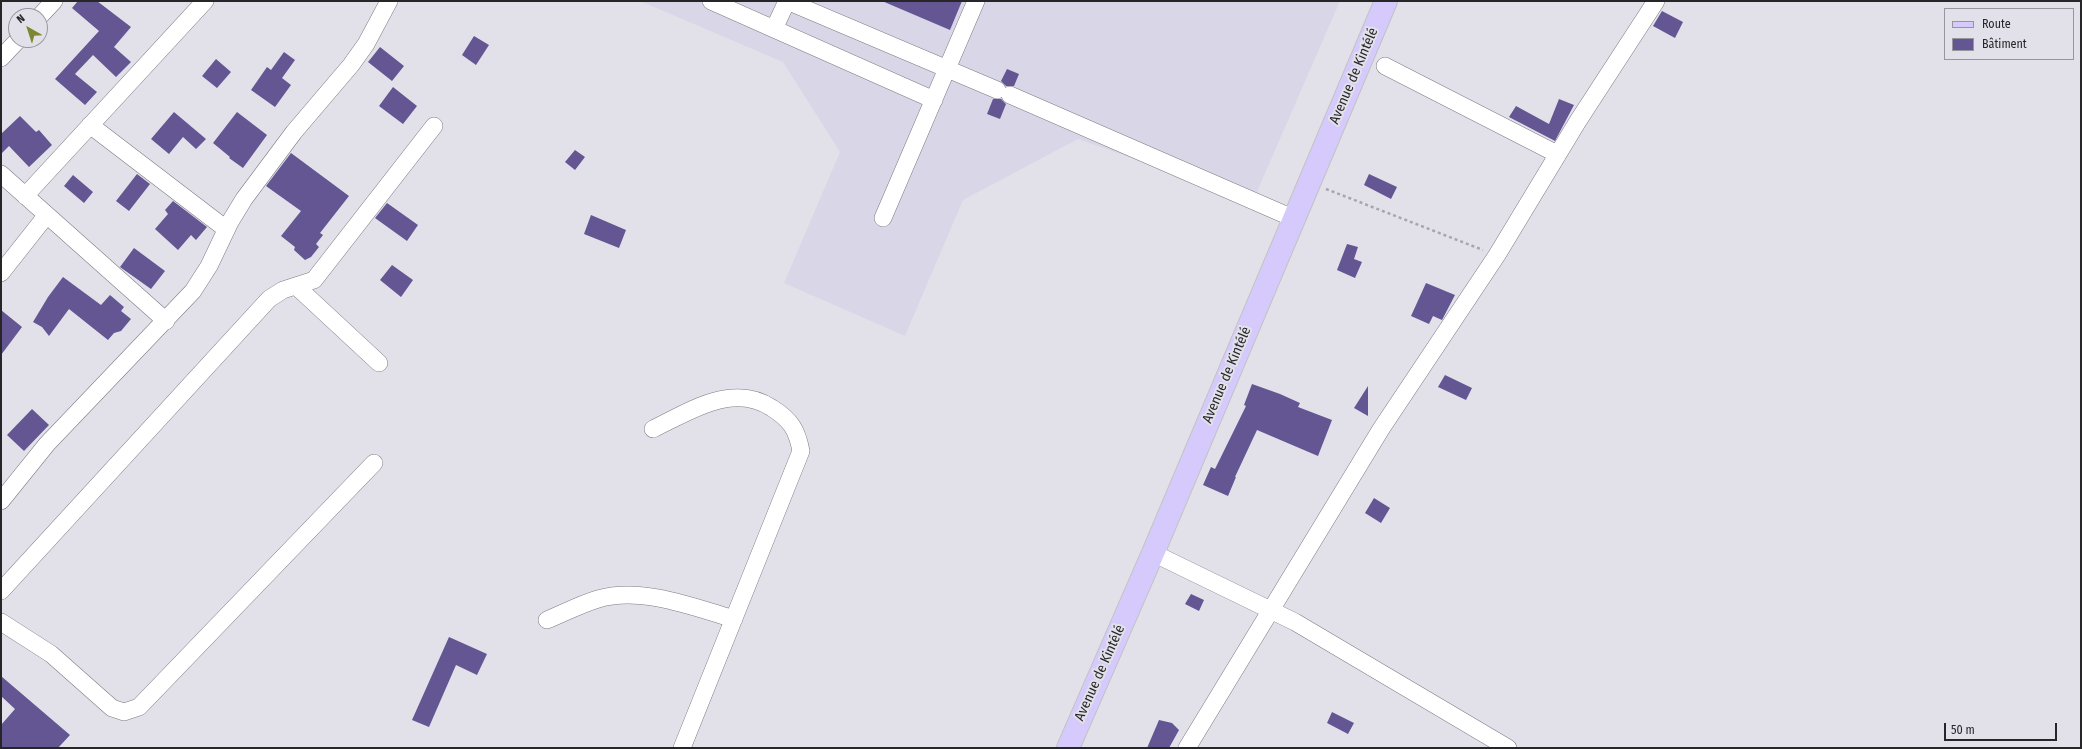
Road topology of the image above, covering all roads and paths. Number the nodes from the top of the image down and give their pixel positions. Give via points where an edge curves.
1 (205, 1) edge
2 (711, 1) edge
3 (787, 1) edge
4 (976, 1) edge
5 (1386, 1) edge
6 (1656, 1) edge
7 (385, 2) edge
8 (774, 29) junction
9 (10, 48) edge
10 (1, 58) edge
11 (1385, 66) dead end
12 (947, 68) junction
13 (934, 100) junction
14 (90, 125) junction
15 (434, 126) dead end
16 (1557, 154) junction
17 (1, 174) edge
18 (1310, 182) junction
19 (25, 196) junction
20 (46, 216) junction
21 (883, 218) dead end
22 (1295, 219) junction
23 (226, 229) junction
24 (1497, 255) junction
25 (1, 273) edge
26 (296, 286) junction
27 (166, 321) junction
28 (379, 364) dead end
29 (653, 429) dead end
30 (374, 463) dead end
31 (1, 501) edge
32 (1153, 553) junction
33 (1, 592) edge
34 (1272, 610) junction
35 (734, 619) junction
36 (547, 620) dead end
37 (1, 622) edge
38 (682, 748) edge
39 (1068, 748) edge
40 (1187, 748) edge
41 (1508, 748) edge

1 - 14 street
2 - 8 street
3 - 8 street
3 - 12 street
4 - 12 street
5 - 18 main road, Avenue de Kintélé
6 - 16 street
7 - 23 street via 366,44 294,132 244,199
8 - 13 street
9 - 10 street
11 - 16 street
12 - 13 street
12 - 22 street
13 - 21 street
14 - 19 street
14 - 23 street
15 - 26 street via 323,270 314,280
16 - 24 street
17 - 19 street
18 - 22 main road, Avenue de Kintélé
18 - 24 path
19 - 20 street
20 - 25 street
20 - 27 street
22 - 32 main road, Avenue de Kintélé via 1229,368
23 - 27 street via 209,266 193,291
24 - 34 street via 1381,429
26 - 28 street
26 - 33 street via 282,290 269,299
27 - 31 street via 47,444
29 - 35 street via 710,402 730,397 748,397 783,414 797,433 801,452
30 - 37 street via 139,707 124,712 112,708 51,654
32 - 34 street
32 - 39 main road, Avenue de Kintélé
34 - 40 street
34 - 41 street
35 - 36 street via 669,600 617,595 599,599
35 - 38 street

